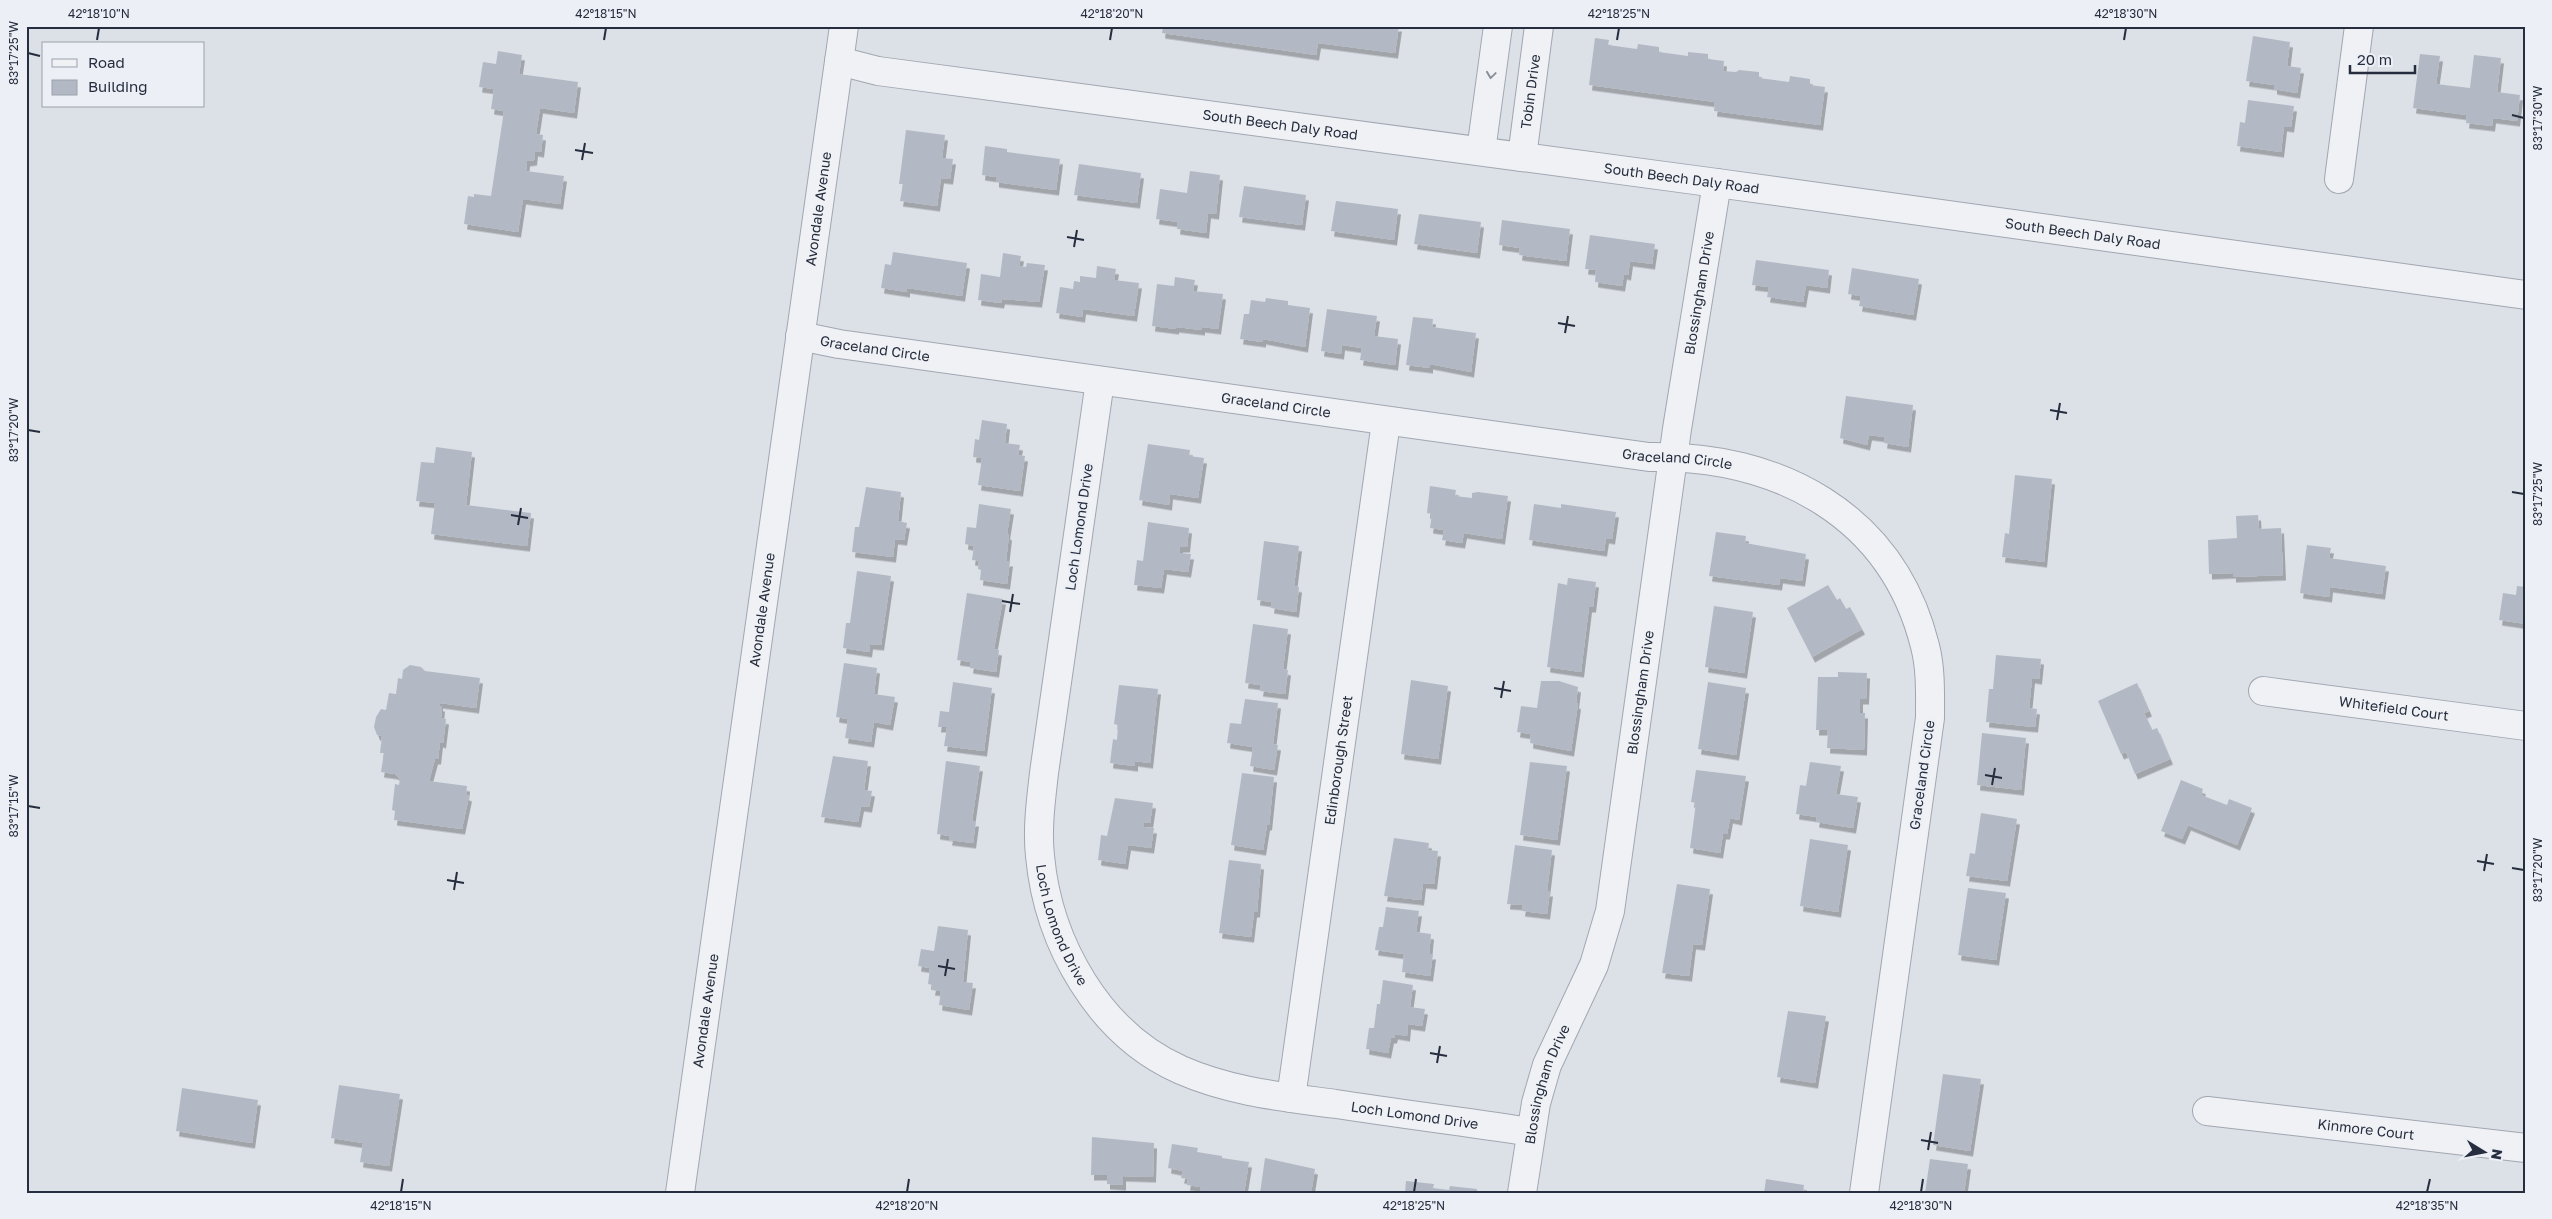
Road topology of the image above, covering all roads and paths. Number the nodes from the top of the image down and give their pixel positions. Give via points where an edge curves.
1 (844, 26) edge
2 (1498, 26) edge
3 (1538, 26) edge
4 (2359, 26) edge
5 (838, 62) junction
6 (1480, 151) junction
7 (1522, 156) junction
8 (2339, 180) dead end
9 (1717, 183) junction
10 (2526, 295) edge
11 (800, 336) junction
12 (1100, 381) junction
13 (1386, 422) junction
14 (1675, 456) junction
15 (2264, 691) dead end
16 (2526, 726) edge
17 (1291, 1098) junction
18 (2207, 1111) dead end
19 (1531, 1132) junction
20 (2526, 1148) edge
21 (680, 1193) edge
22 (1522, 1193) edge
23 (1864, 1193) edge

1 - 5 street, Avondale Avenue
2 -> 6 street
3 - 7 street, Tobin Drive
4 - 8 street
5 - 6 street, South Beech Daly Road via 898,73
5 - 11 street, Avondale Avenue
6 - 7 street, South Beech Daly Road
7 - 9 street, South Beech Daly Road
9 - 10 street, South Beech Daly Road
9 - 14 street, Blossingham Drive
11 - 12 street, Graceland Circle
11 - 21 street, Avondale Avenue
12 - 13 street, Graceland Circle
12 - 17 street, Loch Lomond Drive via 1040,817 1042,872 1053,918 1068,958 1116,1026 1180,1070 1227,1087
13 - 14 street, Graceland Circle via 1649,457
13 - 17 street, Edinborough Street
14 - 19 street, Blossingham Drive via 1610,911 1594,964 1547,1065
14 - 23 street, Graceland Circle via 1741,466 1779,477 1840,512 1861,530 1893,571 1916,617 1925,647 1930,678 1930,718
15 - 16 street, Whitefield Court
17 - 19 street, Loch Lomond Drive
18 - 20 street, Kinmore Court
19 - 22 street, Blossingham Drive

